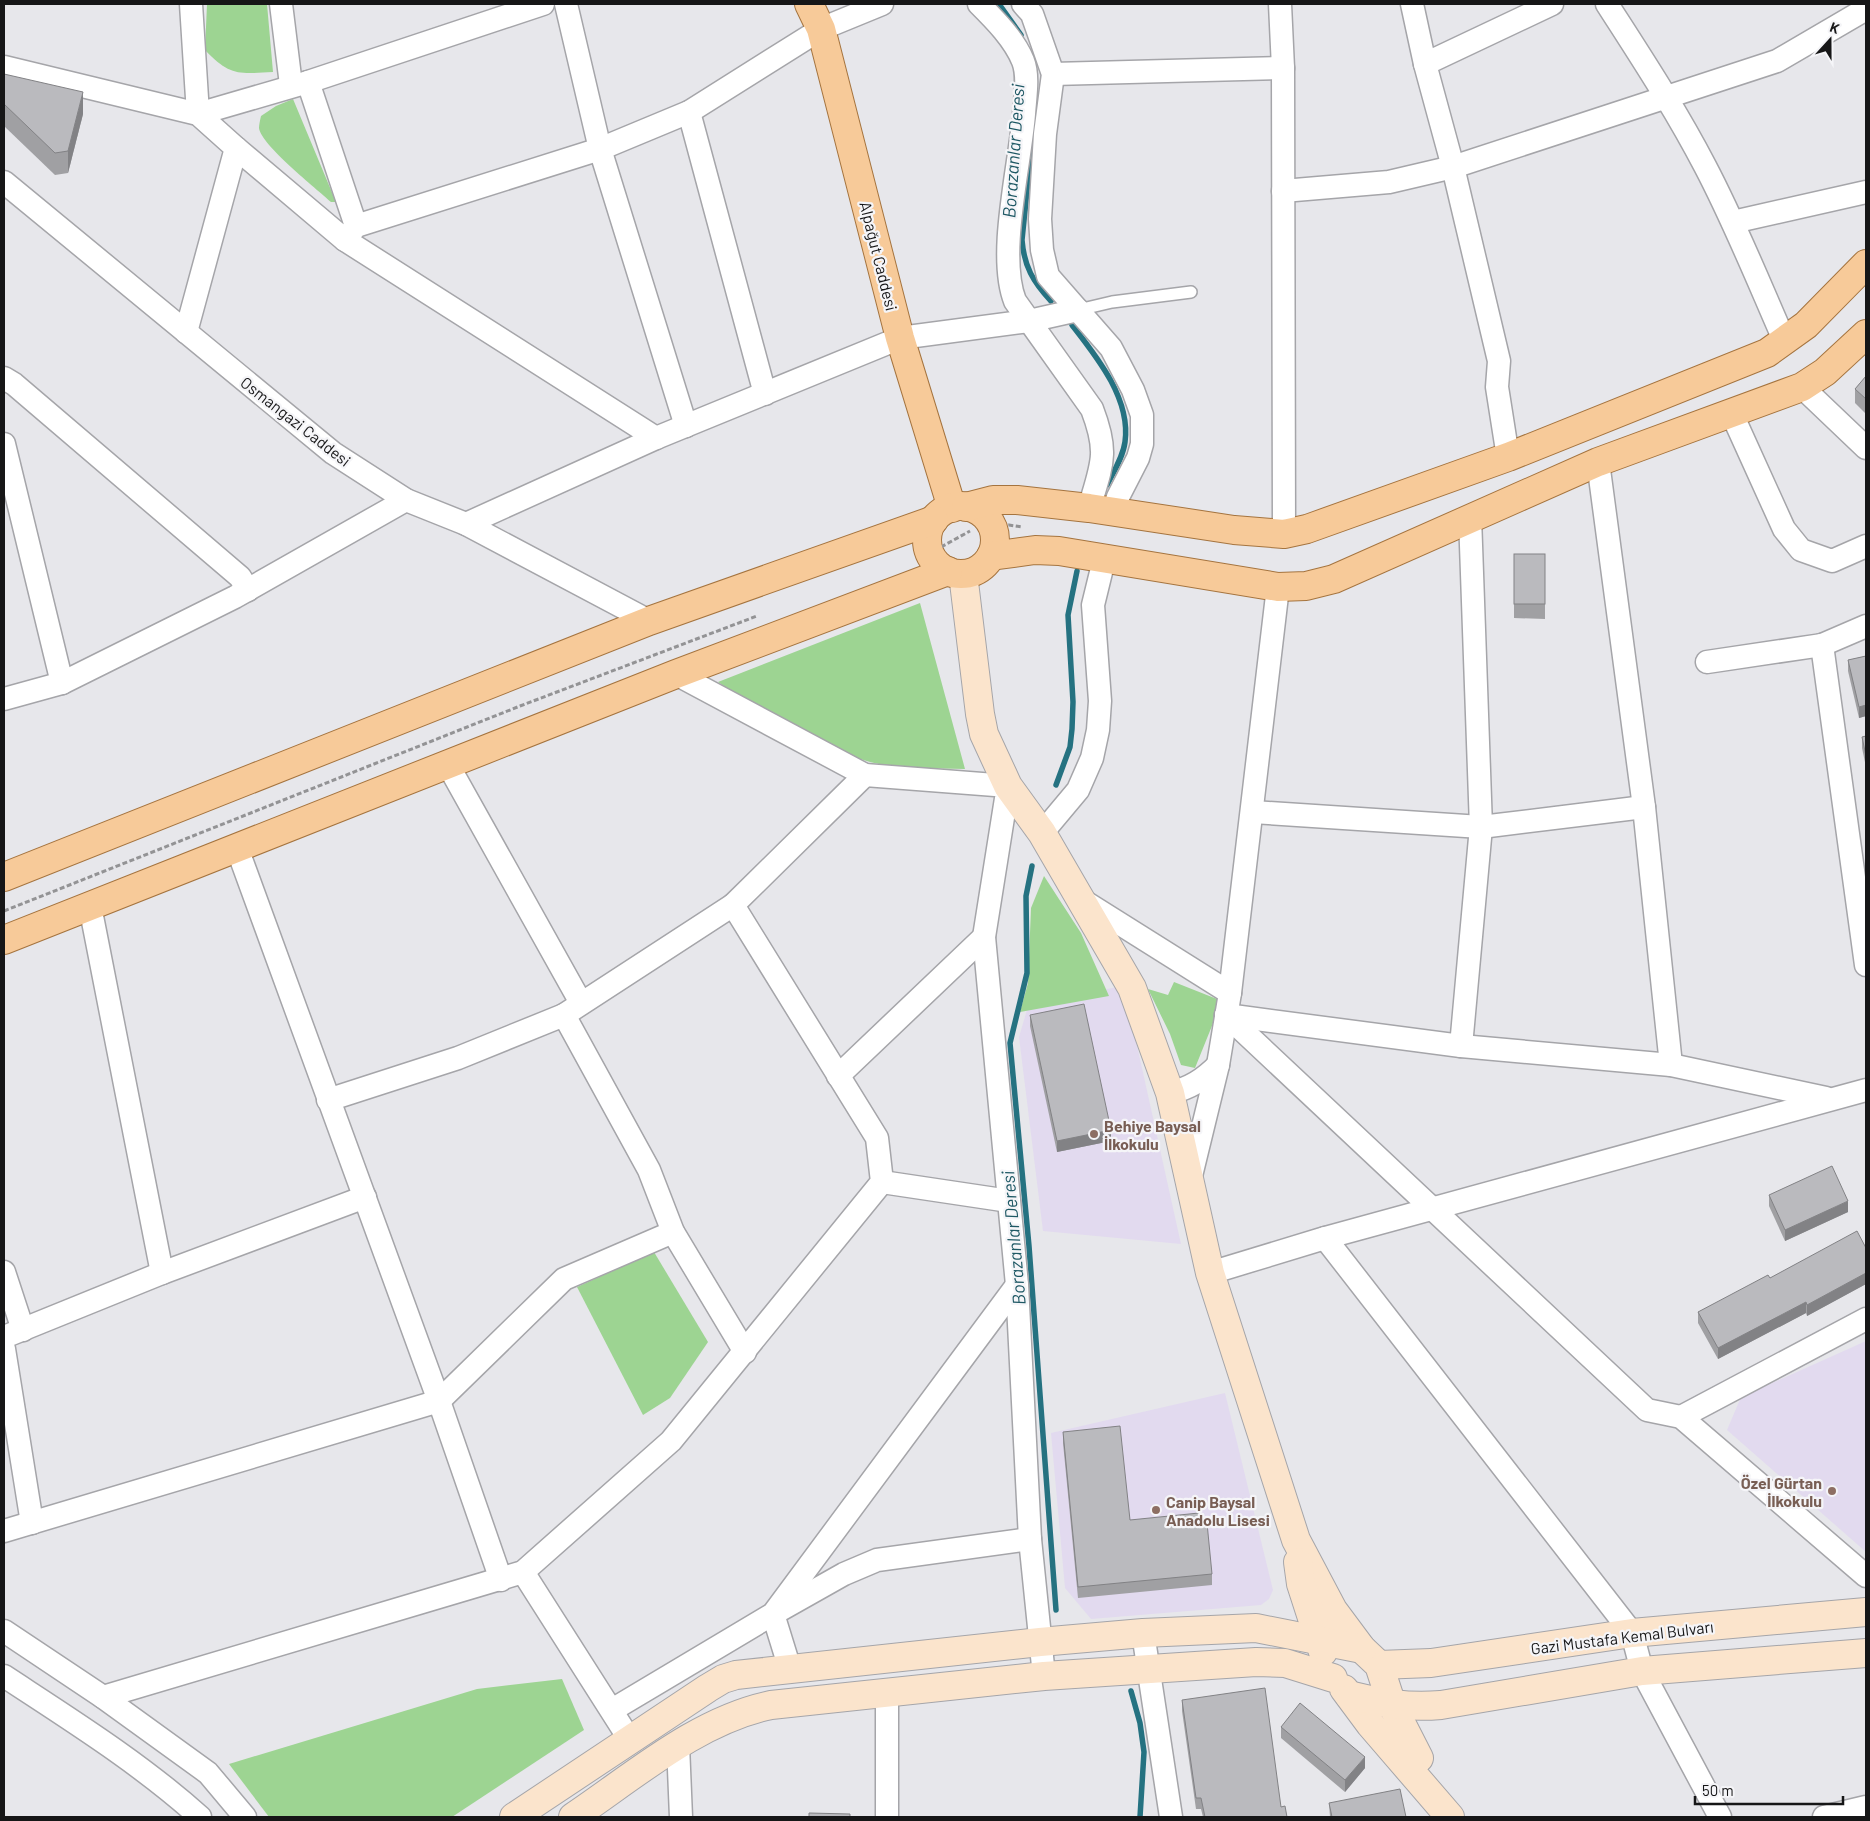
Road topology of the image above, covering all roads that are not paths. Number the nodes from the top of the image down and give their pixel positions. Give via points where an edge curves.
1 (191, 4) edge
2 (281, 4) edge
3 (543, 4) edge
4 (566, 4) edge
5 (809, 4) edge
6 (882, 4) edge
7 (979, 4) edge
8 (1023, 4) edge
9 (1280, 4) edge
10 (1412, 4) edge
11 (1552, 4) edge
12 (1607, 4) edge
13 (1866, 9) edge
14 (821, 29) junction
15 (1425, 64) junction
16 (4, 67) edge
17 (1283, 68) junction
18 (1053, 74) junction
19 (300, 84) junction
20 (1666, 98) junction
21 (689, 112) junction
22 (198, 114) junction
23 (236, 148) junction
24 (600, 149) junction
25 (1453, 167) junction
26 (4, 182) edge
27 (1283, 191) junction
28 (1866, 192) edge
29 (1732, 222) junction
30 (350, 233) junction
31 (1866, 264) edge
32 (1191, 292) dead end
33 (1078, 310) junction
34 (1029, 321) junction
35 (186, 332) junction
36 (1866, 334) edge
37 (900, 338) junction
38 (1785, 342) junction
39 (4, 378) edge
40 (1802, 387) junction
41 (765, 394) junction
42 (1731, 412) junction
43 (686, 426) junction
44 (656, 438) junction
45 (4, 444) edge
46 (1866, 448) edge
47 (1508, 456) junction
48 (1598, 462) junction
49 (406, 500) junction
50 (1101, 510) junction
51 (951, 512) junction
52 (1470, 517) junction
53 (466, 524) junction
54 (1284, 534) junction
55 (1866, 546) edge
56 (991, 556) junction
57 (1104, 560) junction
58 (955, 572) junction
59 (1278, 587) junction
60 (248, 590) junction
61 (649, 621) junction
62 (1866, 626) edge
63 (1822, 645) junction
64 (1707, 662) dead end
65 (676, 674) junction
66 (62, 683) junction
67 (4, 699) edge
68 (448, 765) junction
69 (865, 775) junction
70 (1008, 786) junction
71 (1644, 807) junction
72 (1253, 812) junction
73 (1481, 827) junction
74 (1042, 833) junction
75 (237, 848) junction
76 (4, 877) edge
77 (1082, 900) junction
78 (733, 905) junction
79 (90, 906) junction
80 (1862, 922) edge
81 (984, 937) junction
82 (4, 940) edge
83 (1866, 965) edge
84 (1228, 1004) junction
85 (573, 1009) junction
86 (1461, 1046) junction
87 (1218, 1065) junction
88 (1671, 1065) junction
89 (838, 1076) junction
90 (1866, 1090) edge
91 (1170, 1093) junction
92 (1832, 1099) junction
93 (328, 1100) junction
94 (1190, 1180) junction
95 (882, 1182) junction
96 (365, 1197) junction
97 (1009, 1201) junction
98 (1430, 1208) junction
99 (673, 1232) junction
100 (1325, 1238) junction
101 (4, 1272) edge
102 (162, 1273) junction
103 (1210, 1273) junction
104 (1017, 1285) junction
105 (1866, 1319) edge
106 (14, 1333) edge
107 (4, 1349) edge
108 (745, 1352) junction
109 (438, 1400) junction
110 (1681, 1417) junction
111 (32, 1523) junction
112 (4, 1531) edge
113 (1030, 1539) junction
114 (1296, 1540) junction
115 (523, 1572) junction
116 (1866, 1576) edge
117 (500, 1580) junction
118 (1301, 1584) junction
119 (1866, 1612) edge
120 (773, 1614) junction
121 (1256, 1628) junction
122 (4, 1631) edge
123 (1143, 1633) junction
124 (1632, 1633) junction
125 (1317, 1638) junction
126 (1040, 1642) junction
127 (1866, 1653) edge
128 (1370, 1657) junction
129 (1150, 1668) junction
130 (790, 1669) junction
131 (1642, 1671) junction
132 (4, 1676) edge
133 (1044, 1676) junction
134 (1341, 1686) junction
135 (887, 1694) junction
136 (104, 1697) junction
137 (1392, 1705) junction
138 (1440, 1705) junction
139 (612, 1710) junction
140 (630, 1740) junction
141 (678, 1745) junction
142 (1419, 1758) junction
143 (1422, 1786) junction
144 (1866, 1806) edge
145 (200, 1817) edge
146 (245, 1817) edge
147 (514, 1817) edge
148 (573, 1817) edge
149 (681, 1817) edge
150 (887, 1817) edge
151 (1171, 1817) edge
152 (1450, 1817) edge
153 (1720, 1817) edge
154 (1824, 1817) edge

1 - 22 street
2 - 19 street
3 - 19 street
4 - 24 street
5 - 14 main road, Alpağut Caddesi
6 - 14 street
7 - 34 street via 1003,30 1023,62 1025,102 1008,266 1009,285 1015,301
8 - 18 street via 1032,14
9 - 17 street
10 - 15 street
11 - 15 street
12 - 20 street
13 - 20 street via 1777,61
14 - 21 street
14 - 37 main road, Alpağut Caddesi
15 - 25 street
16 - 22 street
17 - 18 street
17 - 27 street
18 - 33 street via 1045,134 1040,220 1042,250 1048,276
19 - 22 street
19 - 30 street
20 - 25 street
20 - 29 street
21 - 24 street
21 - 41 street
22 - 23 street
23 - 30 street
23 - 35 street
24 - 30 street
24 - 43 street
25 - 27 street via 1389,182
25 - 47 street via 1499,361 1497,387
26 - 35 street, Osmangazi Caddesi
27 - 54 street
28 - 29 street
29 - 38 street
30 - 44 street
31 - 38 main road
32 - 33 lane via 1112,302
33 - 34 street
33 - 50 street via 1111,348 1142,415 1142,444 1138,458 1118,497
34 - 37 street
34 - 50 street via 1092,409 1104,448
35 - 49 street, Osmangazi Caddesi via 333,453
36 - 40 main road via 1825,372
37 - 41 street
37 - 51 main road, Alpağut Caddesi
38 - 47 main road via 1767,353
39 - 60 street via 240,577
40 - 42 main road
40 - 46 street
41 - 43 street
42 - 48 main road
42 - 55 street via 1784,529 1802,550 1832,561
43 - 44 street
44 - 53 street
45 - 66 street
47 - 54 main road via 1308,529
48 - 52 main road
48 - 71 street
49 - 53 street, Osmangazi Caddesi
49 - 60 street
50 - 51 main road via 993,500
50 - 54 main road via 1234,530
51 - 56 main road via 976,510 992,525 995,540
51 - 58 main road via 927,537 933,559
51 - 61 main road
52 - 59 main road via 1334,579 1306,586
52 - 73 street
53 - 61 street, Osmangazi Caddesi
56 - 57 main road via 1036,550
56 - 58 main road via 974,572
57 - 59 main road
57 - 74 street via 1093,605 1100,701 1092,758 1078,790
58 - 65 main road
58 - 70 main road via 984,734
59 - 72 street
60 - 66 street
61 - 76 main road
62 - 63 street
63 - 64 street
63 - 80 street
65 - 68 main road
65 - 69 street
66 - 67 street
68 - 75 main road
68 - 85 street
69 - 70 street
69 - 78 street
70 - 74 main road
70 - 81 street
71 - 73 street
71 - 88 street
72 - 73 street
72 - 84 street
73 - 86 street
74 - 77 main road
75 - 79 main road
75 - 93 street
77 - 84 street
77 - 91 main road via 1132,988
78 - 85 street
78 - 89 street
79 - 82 main road
79 - 102 street
80 - 83 street
81 - 89 street
81 - 97 street
84 - 86 street
84 - 87 street
84 - 98 street
85 - 93 street via 458,1058
85 - 99 street via 649,1170
86 - 88 street
87 - 91 street via 1204,1080
87 - 94 street
88 - 92 street
89 - 95 street via 877,1138
90 - 92 street
91 - 94 main road
92 - 98 street
93 - 96 street
94 - 103 main road
95 - 97 street
95 - 108 street
96 - 102 street
96 - 109 street
97 - 104 street
98 - 100 street
98 - 110 street via 1647,1410
99 - 108 street
99 - 109 street via 564,1280
100 - 103 street
100 - 124 street
101 - 106 street
102 - 106 street
103 - 114 main road
104 - 113 street
104 - 120 street
105 - 110 street
107 - 111 street
108 - 115 street via 672,1442
109 - 111 street
109 - 117 street
110 - 116 street
111 - 112 street
113 - 120 street via 877,1560 844,1574
113 - 126 street
114 - 118 main road
114 - 128 main road via 1333,1610
115 - 117 street
115 - 139 street
117 - 136 street
118 - 121 main road via 1289,1609
118 - 125 main road
119 - 124 main road, Gazi Mustafa Kemal Bulvarı
120 - 130 street
120 - 139 street
121 - 123 main road
121 - 125 main road, Gazi Mustafa Kemal Bulvarı
122 - 136 street
123 - 126 main road
123 - 129 street
124 - 128 main road, Gazi Mustafa Kemal Bulvarı via 1431,1664
124 - 131 street
125 - 128 main road, Gazi Mustafa Kemal Bulvarı
125 - 134 main road
126 - 130 main road
126 - 133 street
127 - 131 main road
128 - 137 main road
129 - 133 main road
129 - 134 main road via 1256,1662 1285,1664
129 - 151 street
130 - 140 main road via 723,1679
131 - 138 main road
131 - 153 street
132 - 145 street via 116,1750
133 - 135 main road
134 - 137 main road
134 - 143 main road
135 - 141 main road via 747,1710 719,1721
135 - 150 street
136 - 146 street via 208,1773
137 - 138 main road
137 - 142 main road
138 - 142 main road via 1424,1735
139 - 140 street
140 - 147 main road
141 - 148 main road
141 - 149 street
142 - 143 main road
143 - 152 main road
144 - 154 street

